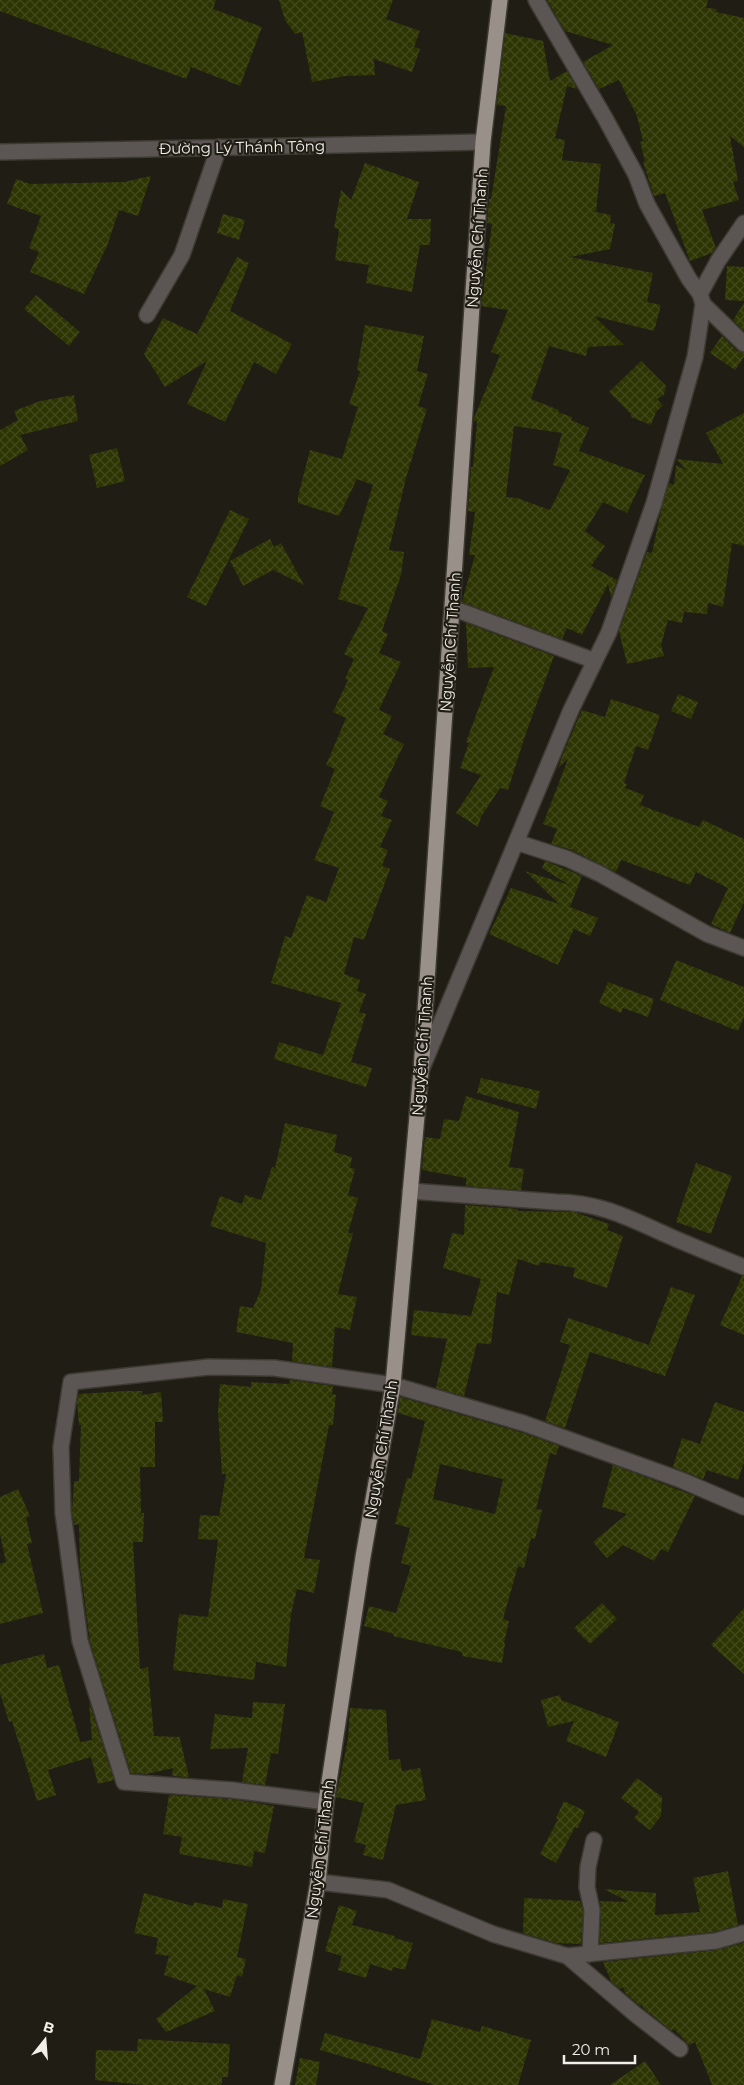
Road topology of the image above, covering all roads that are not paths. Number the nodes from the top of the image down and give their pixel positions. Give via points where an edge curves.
1 (500, 0) edge
2 (536, 0) edge
3 (483, 142) junction
4 (219, 147) junction
5 (0, 152) edge
6 (744, 223) edge
7 (701, 299) junction
8 (147, 315) dead end
9 (744, 344) edge
10 (452, 608) junction
11 (595, 661) junction
12 (516, 842) junction
13 (744, 948) edge
14 (420, 1071) junction
15 (410, 1191) junction
16 (744, 1267) edge
17 (393, 1385) junction
18 (744, 1507) edge
19 (326, 1802) junction
20 (594, 1840) dead end
21 (318, 1882) junction
22 (744, 1933) edge
23 (590, 1954) junction
24 (567, 1956) junction
25 (680, 2049) dead end
26 (282, 2085) edge

1 - 3 main road, Nguyễn Chí Thanh
2 - 7 street via 605,118 636,175 647,204
3 - 4 street, Đường Lý Thánh Tông
3 - 10 main road, Nguyễn Chí Thanh
4 - 5 street, Đường Lý Thánh Tông
4 - 8 street via 182,255
6 - 7 street via 718,261
7 - 9 street
7 - 11 street via 695,357 654,503
10 - 11 street
10 - 14 main road, Nguyễn Chí Thanh
11 - 12 street
12 - 13 street via 568,859 707,934
12 - 14 street
14 - 15 main road, Nguyễn Chí Thanh
15 - 16 street via 575,1202 597,1207 624,1215
15 - 17 main road, Nguyễn Chí Thanh
17 - 18 street via 524,1423 681,1480
17 - 19 main road, Nguyễn Chí Thanh via 362,1557
17 - 19 street via 274,1368 209,1367 71,1382 61,1447 63,1513 80,1642 124,1782 232,1790
19 - 21 main road, Nguyễn Chí Thanh
20 - 23 street via 588,1867 592,1910
21 - 24 street via 388,1890 493,1934
21 - 26 main road, Nguyễn Chí Thanh
22 - 23 street via 716,1941
23 - 24 street
24 - 25 street

